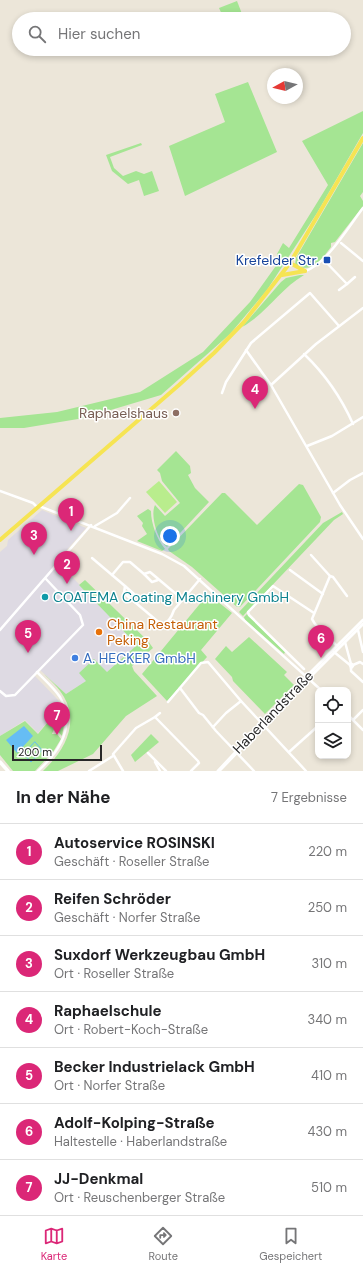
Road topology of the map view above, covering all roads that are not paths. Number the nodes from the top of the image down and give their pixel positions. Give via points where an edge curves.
1 (363, 138) edge
2 (363, 208) edge
3 (341, 243) dead end
4 (323, 259) junction
5 (363, 261) edge
6 (289, 264) junction
7 (305, 271) junction
8 (296, 272) junction
9 (281, 276) junction
10 (355, 277) dead end
11 (347, 284) junction
12 (339, 290) dead end
13 (363, 308) edge
14 (339, 326) junction
15 (246, 350) junction
16 (304, 354) junction
17 (271, 384) junction
18 (222, 393) dead end
19 (363, 417) edge
20 (353, 424) junction
21 (307, 446) junction
22 (363, 473) edge
23 (0, 491) edge
24 (333, 493) junction
25 (130, 498) dead end
26 (38, 507) junction
27 (93, 526) junction
28 (363, 539) edge
29 (0, 540) edge
30 (311, 555) dead end
31 (92, 558) dead end
32 (290, 570) dead end
33 (144, 574) junction
34 (112, 575) junction
35 (330, 576) junction
36 (46, 579) junction
37 (200, 579) junction
38 (158, 580) junction
39 (125, 586) junction
40 (322, 594) junction
41 (347, 596) dead end
42 (182, 599) junction
43 (132, 600) junction
44 (314, 613) junction
45 (363, 620) edge
46 (363, 624) edge
47 (0, 630) edge
48 (358, 630) junction
49 (345, 642) junction
50 (338, 647) junction
51 (287, 652) junction
52 (334, 652) junction
53 (363, 652) edge
54 (283, 656) junction
55 (363, 664) edge
56 (351, 666) junction
57 (304, 669) dead end
58 (37, 672) junction
59 (307, 678) junction
60 (363, 682) edge
61 (318, 687) edge
62 (180, 688) junction
63 (0, 691) edge
64 (241, 701) junction
65 (168, 702) dead end
66 (363, 710) edge
67 (160, 713) dead end
68 (155, 717) junction
69 (353, 720) joint
70 (263, 724) junction
71 (214, 727) junction
72 (315, 729) edge
73 (363, 730) edge
74 (236, 752) junction
75 (289, 752) junction
76 (148, 753) dead end
77 (113, 756) junction
78 (0, 762) edge
79 (155, 762) junction
80 (8, 771) edge
81 (38, 771) edge
82 (89, 771) edge
83 (123, 771) edge
84 (160, 771) edge
85 (166, 771) edge
86 (191, 771) edge
87 (219, 771) edge
88 (254, 771) edge
89 (306, 771) edge

1 - 6 main road
2 - 4 street
3 - 5 street
4 - 7 street
4 - 11 street
6 - 7 main road
6 - 8 main road
6 - 9 main road
7 - 8 main road
8 - 9 main road
9 - 26 main road via 244,322 214,353
10 - 11 street
11 - 12 street
13 - 14 street
14 - 15 street via 310,293
14 - 16 street
15 - 17 street
15 - 18 street
16 - 17 street
16 - 20 street via 338,393
17 - 21 street
19 - 20 street
20 - 21 street
21 - 24 street
22 - 24 street
23 - 26 street
24 - 28 street
25 - 27 street via 116,513
26 - 27 street
26 - 29 main road
27 - 36 street
27 - 37 street via 162,554 184,566
30 - 35 street
31 - 34 street
32 - 40 street
33 - 34 street via 126,561
33 - 38 street via 150,572
33 - 38 street via 152,582
34 - 39 street
35 - 40 street
35 - 41 street
36 - 47 street
36 - 58 street via 80,615 83,625
37 - 42 street
37 - 54 street
38 - 42 street
39 - 43 street via 124,594
39 - 43 street via 134,594
40 - 44 street
42 - 43 street via 173,615 162,625
44 - 50 street via 313,622
44 - 51 street via 273,586 249,610 250,615
45 - 50 street, Haberlandstraße
46 - 48 street, Haberlandstraße
48 - 49 street, Haberlandstraße
48 - 53 street
49 - 50 street, Haberlandstraße
49 - 56 street
50 - 52 street, Haberlandstraße
50 - 59 street, Haberlandstraße
51 - 54 street
51 - 57 street
52 - 56 street
52 - 59 street, Haberlandstraße
54 - 59 street
55 - 56 street via 360,662
56 - 60 street via 351,671
58 - 63 street via 15,695 6,696
58 - 81 street via 60,698 66,715 63,740
59 - 61 street
59 - 70 street, Haberlandstraße
62 - 64 street via 201,663 208,662
62 - 65 street
62 - 71 street via 199,713
64 - 70 street
64 - 71 street
66 - 69 street
67 - 68 street
68 - 77 street via 136,728
68 - 86 street via 198,761 199,764
69 - 73 street
70 - 74 street, Haberlandstraße
70 - 75 street
71 - 74 street
72 - 75 street
74 - 87 street, Haberlandstraße
74 - 88 street
75 - 89 street
76 - 79 street
77 - 82 street
77 - 83 street
78 - 80 main road
79 - 84 street
79 - 85 street

